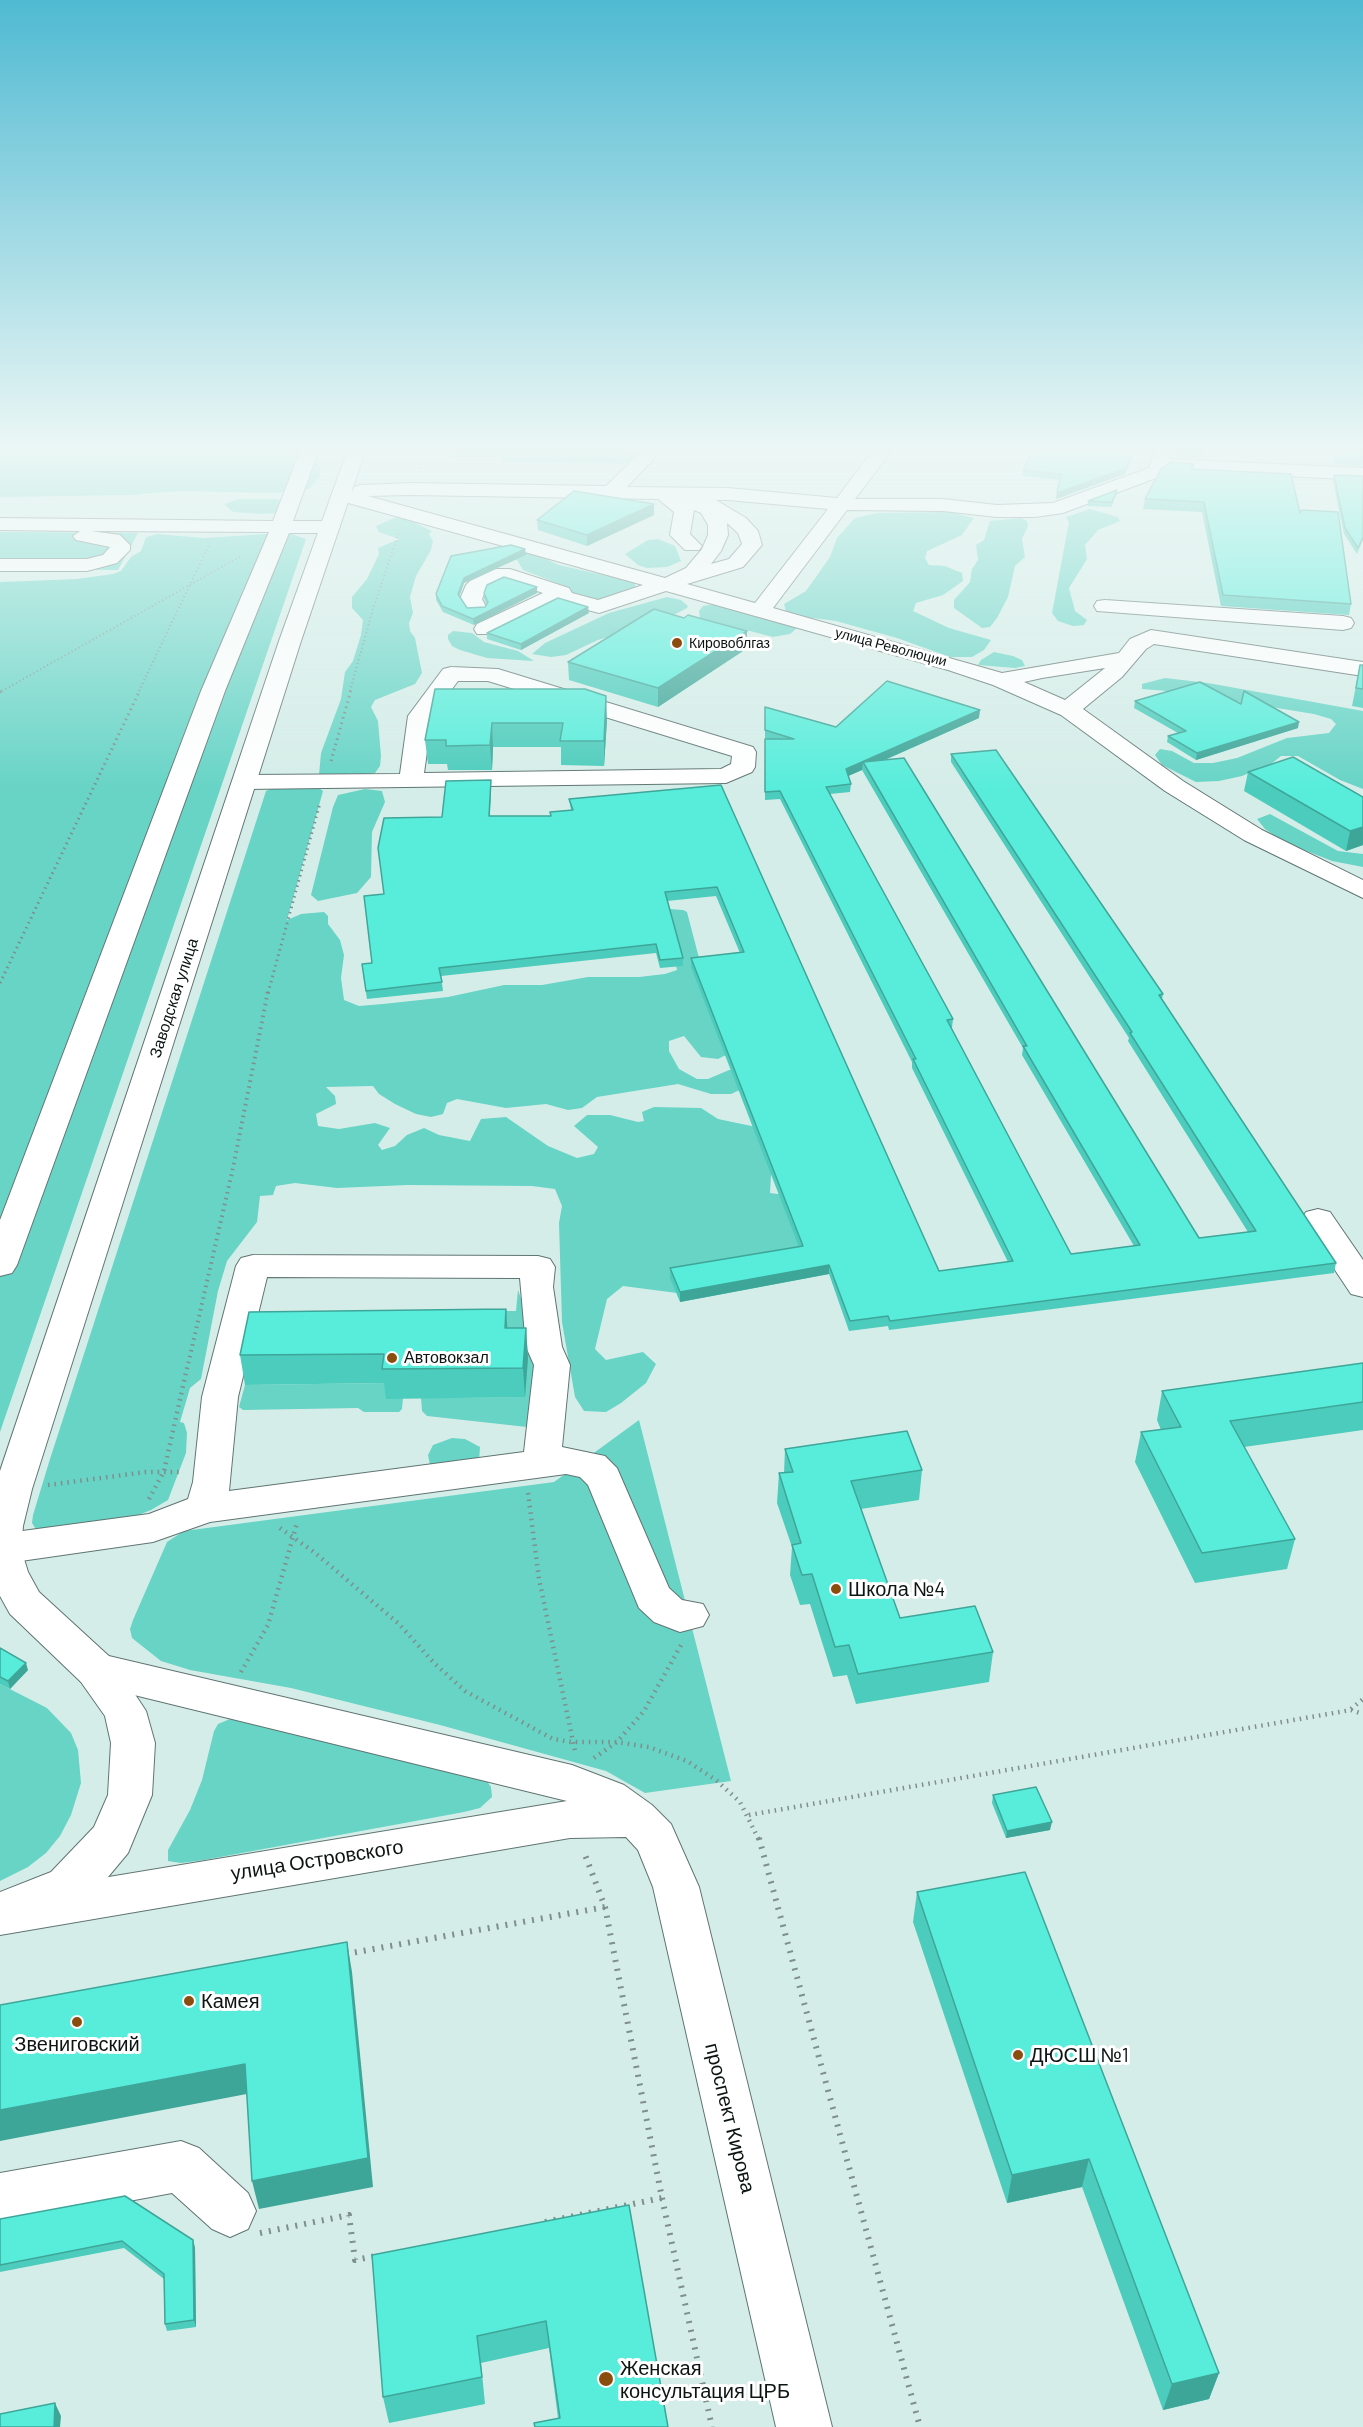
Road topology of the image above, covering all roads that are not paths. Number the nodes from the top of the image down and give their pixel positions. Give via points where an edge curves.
1 (96, 562) edge
2 (267, 562) edge
3 (319, 562) edge
4 (616, 562) edge
5 (694, 562) edge
6 (700, 562) edge
7 (721, 562) edge
8 (798, 562) edge
9 (0, 565) edge
10 (684, 578) junction
11 (555, 595) junction
12 (1105, 606) dead end
13 (475, 607) edge
14 (1154, 609) junction
15 (760, 611) junction
16 (1342, 623) dead end
17 (485, 629) dead end
18 (1151, 637) junction
19 (1127, 658) junction
20 (1363, 669) edge
21 (1001, 680) junction
22 (1069, 710) junction
23 (411, 781) junction
24 (245, 782) junction
25 (1363, 890) edge
26 (1318, 1219) dead end
27 (0, 1265) edge
28 (1363, 1286) edge
29 (535, 1475) junction
30 (209, 1495) junction
31 (1, 1549) edge
32 (685, 1629) road end
33 (96, 1670) junction
34 (573, 1777) junction
35 (636, 1818) joint
36 (0, 1913) edge
37 (0, 2199) edge
38 (230, 2211) road end
39 (804, 2427) edge

1 - 9 street
2 - 27 street via 213,691
3 - 24 street, Заводская улица
4 - 10 street, улица Революции
5 - 10 street
6 - 10 street
7 - 10 street
8 - 15 street
10 - 11 street via 599,607
10 - 15 street, улица Революции
11 - 13 street via 562,592 503,573 487,573 471,598
11 - 17 street
12 - 14 street
14 - 16 street
14 - 18 street
15 - 21 street, улица Революции
18 - 19 street via 1138,644
18 - 20 street
19 - 21 street
19 - 22 street
21 - 22 street, улица Революции
22 - 25 street, улица Революции via 1174,786 1253,835
23 - 23 street via 726,776 743,767 744,752 490,674 451,674 420,716
23 - 24 street
24 - 31 street, Заводская улица via 13,1489
26 - 28 street
29 - 30 street via 249,1502
29 - 30 street via 552,1365 544,1347 536,1287 538,1267 253,1266 220,1397
29 - 32 street via 566,1460 592,1466 604,1478 653,1597 680,1616
30 - 31 street via 153,1528
31 - 33 street via 24,1603
33 - 34 street
33 - 36 street via 125,1711 133,1743 130,1795 120,1821 92,1863 67,1886
34 - 35 street, улица Островского
34 - 36 street, улица Островского
35 - 39 street, проспект Кирова via 655,1838 676,1887
37 - 38 street via 181,2166

